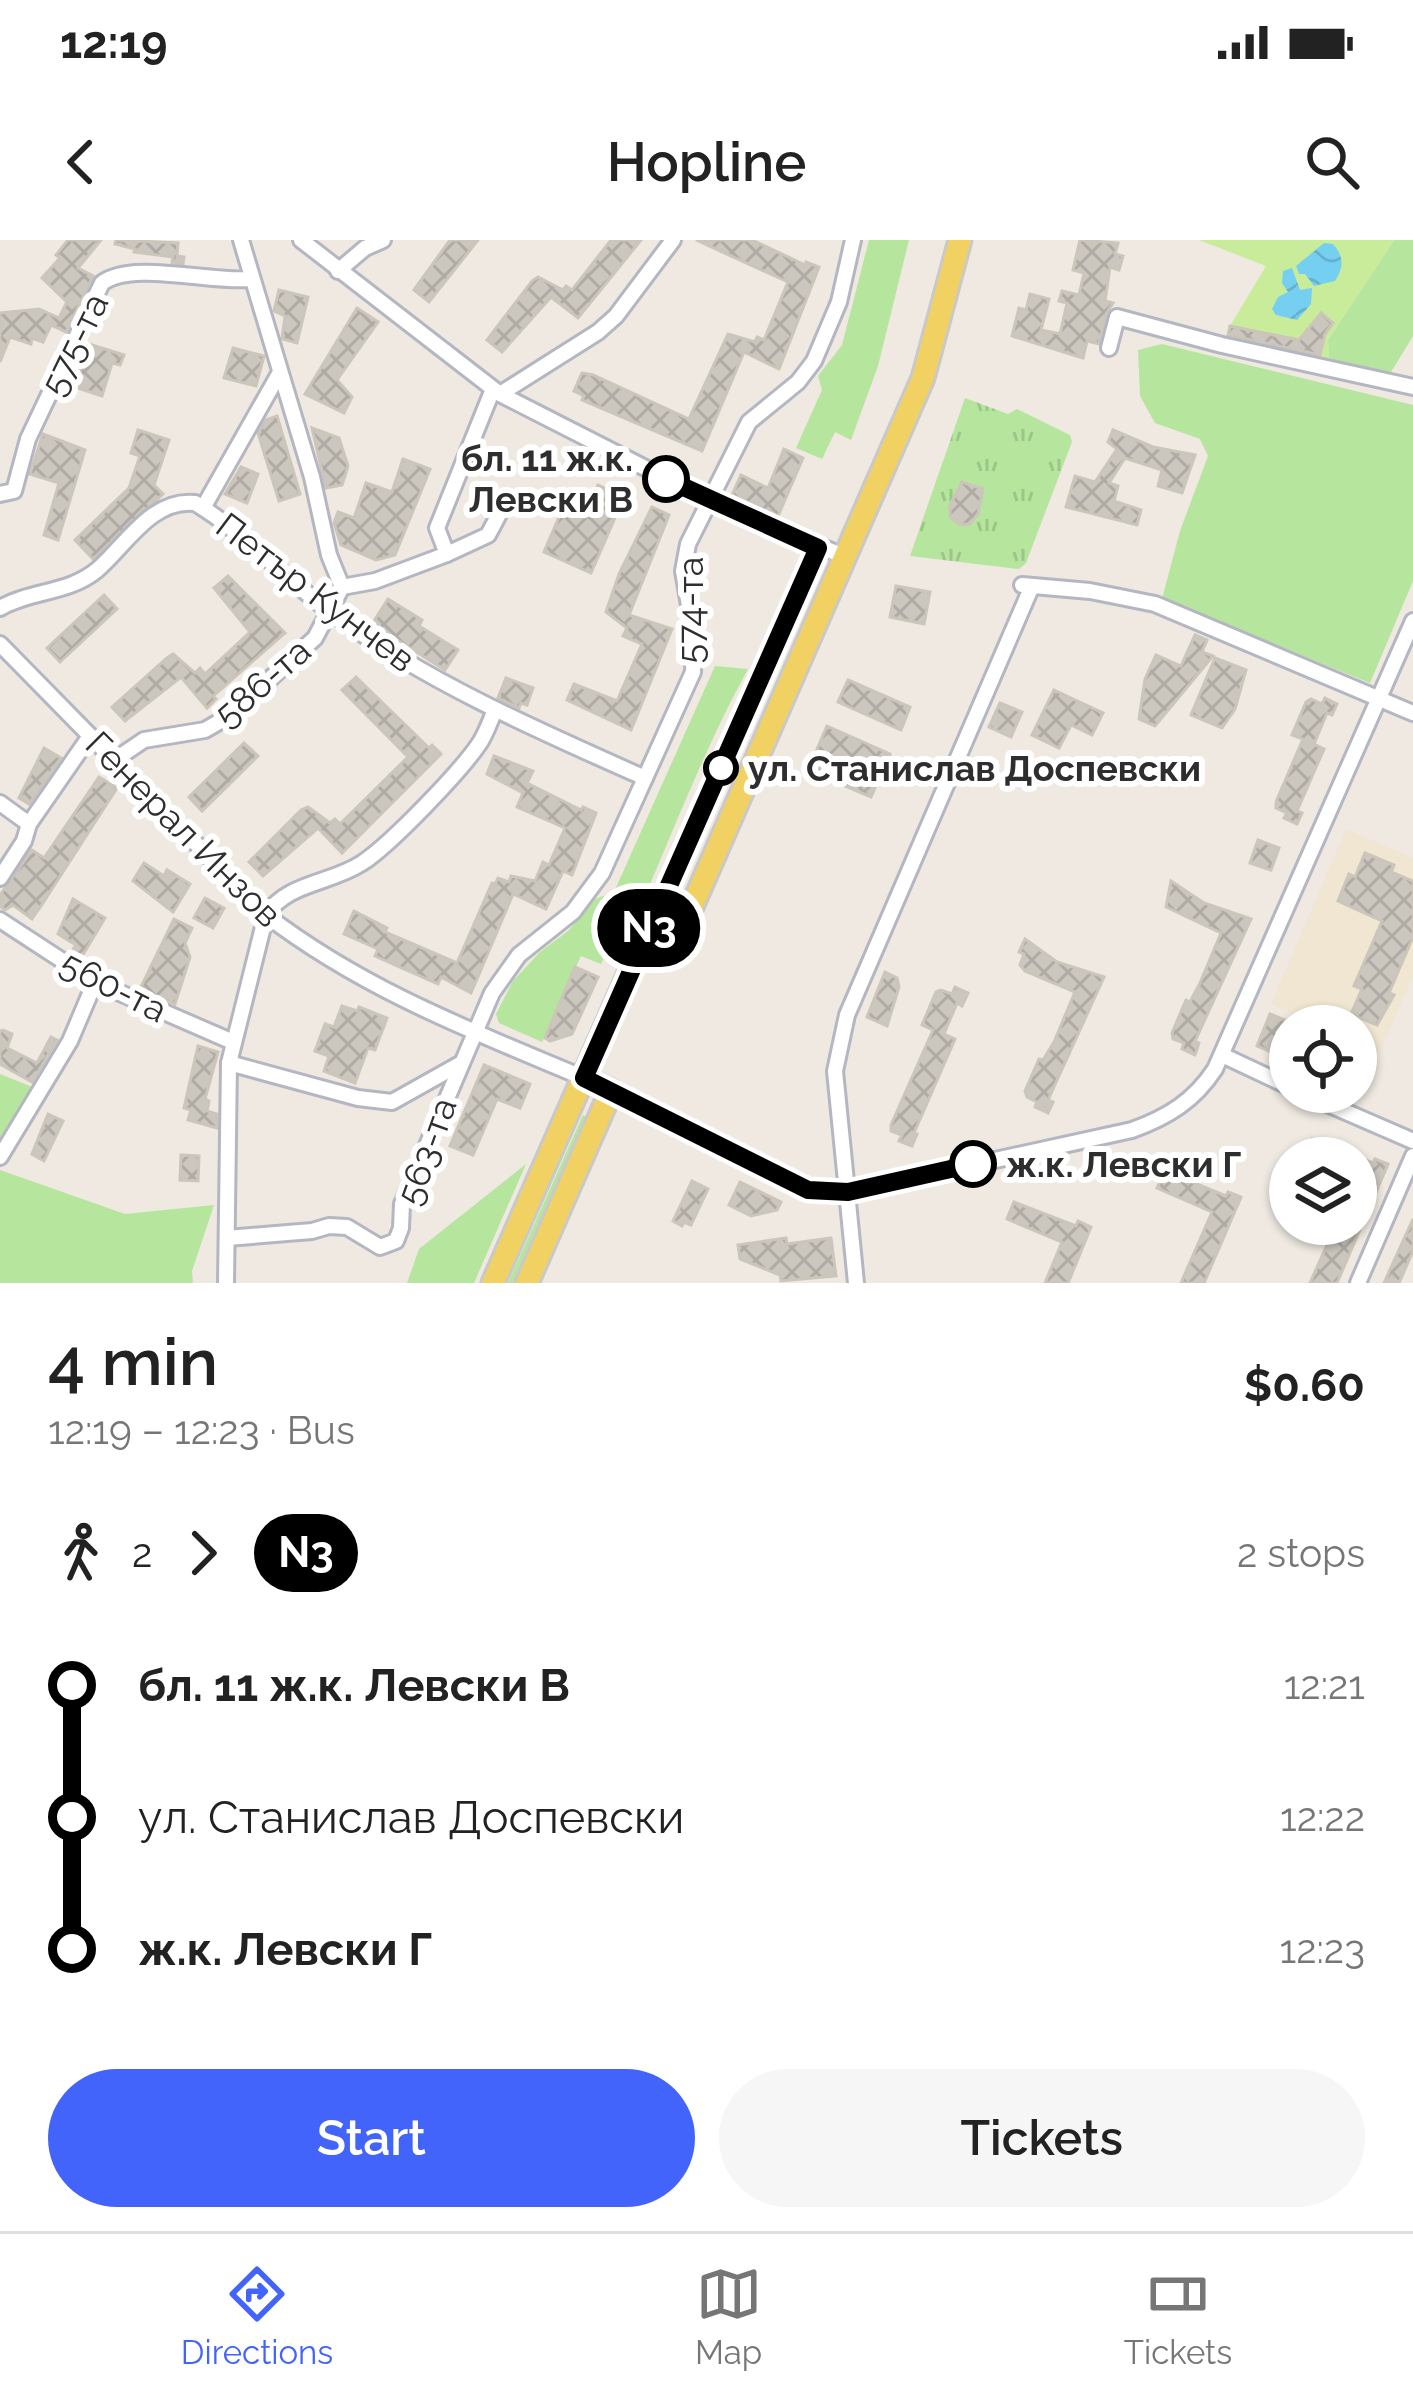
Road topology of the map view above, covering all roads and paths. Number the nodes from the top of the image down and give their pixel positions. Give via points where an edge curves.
1 (241, 240) edge
2 (301, 240) edge
3 (383, 240) edge
4 (673, 240) edge
5 (853, 240) edge
6 (960, 240) edge
7 (338, 271) junction
8 (250, 279) junction
9 (1109, 348) dead end
10 (279, 374) junction
11 (1413, 387) edge
12 (496, 392) junction
13 (0, 494) edge
14 (708, 500) junction
15 (505, 503) dead end
16 (202, 508) junction
17 (447, 554) junction
18 (846, 557) junction
19 (343, 587) junction
20 (0, 608) edge
21 (331, 612) junction
22 (1413, 621) edge
23 (0, 644) edge
24 (1379, 698) junction
25 (495, 710) junction
26 (1413, 713) edge
27 (90, 736) junction
28 (116, 759) junction
29 (645, 778) junction
30 (0, 803) edge
31 (29, 824) junction
32 (0, 878) edge
33 (266, 916) junction
34 (0, 920) edge
35 (95, 982) junction
36 (473, 1033) junction
37 (233, 1042) junction
38 (1222, 1055) junction
39 (229, 1063) junction
40 (458, 1065) junction
41 (584, 1078) junction
42 (1269, 1078) edge
43 (611, 1091) junction
44 (1348, 1113) edge
45 (1413, 1141) edge
46 (1413, 1156) edge
47 (0, 1157) edge
48 (848, 1192) junction
49 (227, 1238) junction
50 (226, 1283) edge
51 (493, 1283) edge
52 (527, 1283) edge
53 (856, 1283) edge
54 (1358, 1283) edge

1 - 8 street
2 - 7 street
3 - 7 street
4 - 12 street via 598,332
5 - 14 street, 574-та via 814,361 749,422
6 - 18 main road via 923,378
7 - 12 street
8 - 10 street
8 - 13 street, 575-та via 130,272 102,283 28,439 20,480
9 - 11 street via 1117,317
10 - 16 street
10 - 19 street
12 - 14 street
12 - 17 street via 437,528
14 - 18 street
14 - 29 street, 574-та via 683,558 693,672
15 - 17 street via 483,539
16 - 20 street, Петър Кунчев via 179,501 160,510 92,573
16 - 21 street, Петър Кунчев
17 - 19 street
18 - 41 main road via 687,918 645,937
19 - 21 street, 586-та
21 - 25 street, Петър Кунчев
21 - 28 street, 586-та via 315,638 217,726 144,740
22 - 24 street
23 - 27 street, Генерал Инзов
24 - 26 street
24 - 38 street
24 - 48 street via 1155,604 1027,586 847,1015 835,1071
25 - 29 street, Петър Кунчев
25 - 33 street via 463,764 378,850 275,901
27 - 28 street, Генерал Инзов
27 - 31 street
28 - 33 street, Генерал Инзов
29 - 36 street, 574-та via 590,892 505,971
30 - 31 street
31 - 32 street
33 - 36 street, Генерал Инзов via 325,960
33 - 37 street
34 - 35 street, 560-та
35 - 37 street, 560-та
35 - 47 street via 70,1041
36 - 40 street, 563-та
36 - 41 street, Генерал Инзов
37 - 39 street
38 - 42 street
38 - 48 street via 1188,1102 1154,1122
39 - 40 street via 392,1102
39 - 49 street
40 - 49 street, 563-та via 402,1204 396,1241 380,1246 329,1226
41 - 43 main road
41 - 51 main road
43 - 48 street via 808,1190
43 - 52 main road
44 - 45 street
46 - 54 street
48 - 53 street
49 - 50 street

